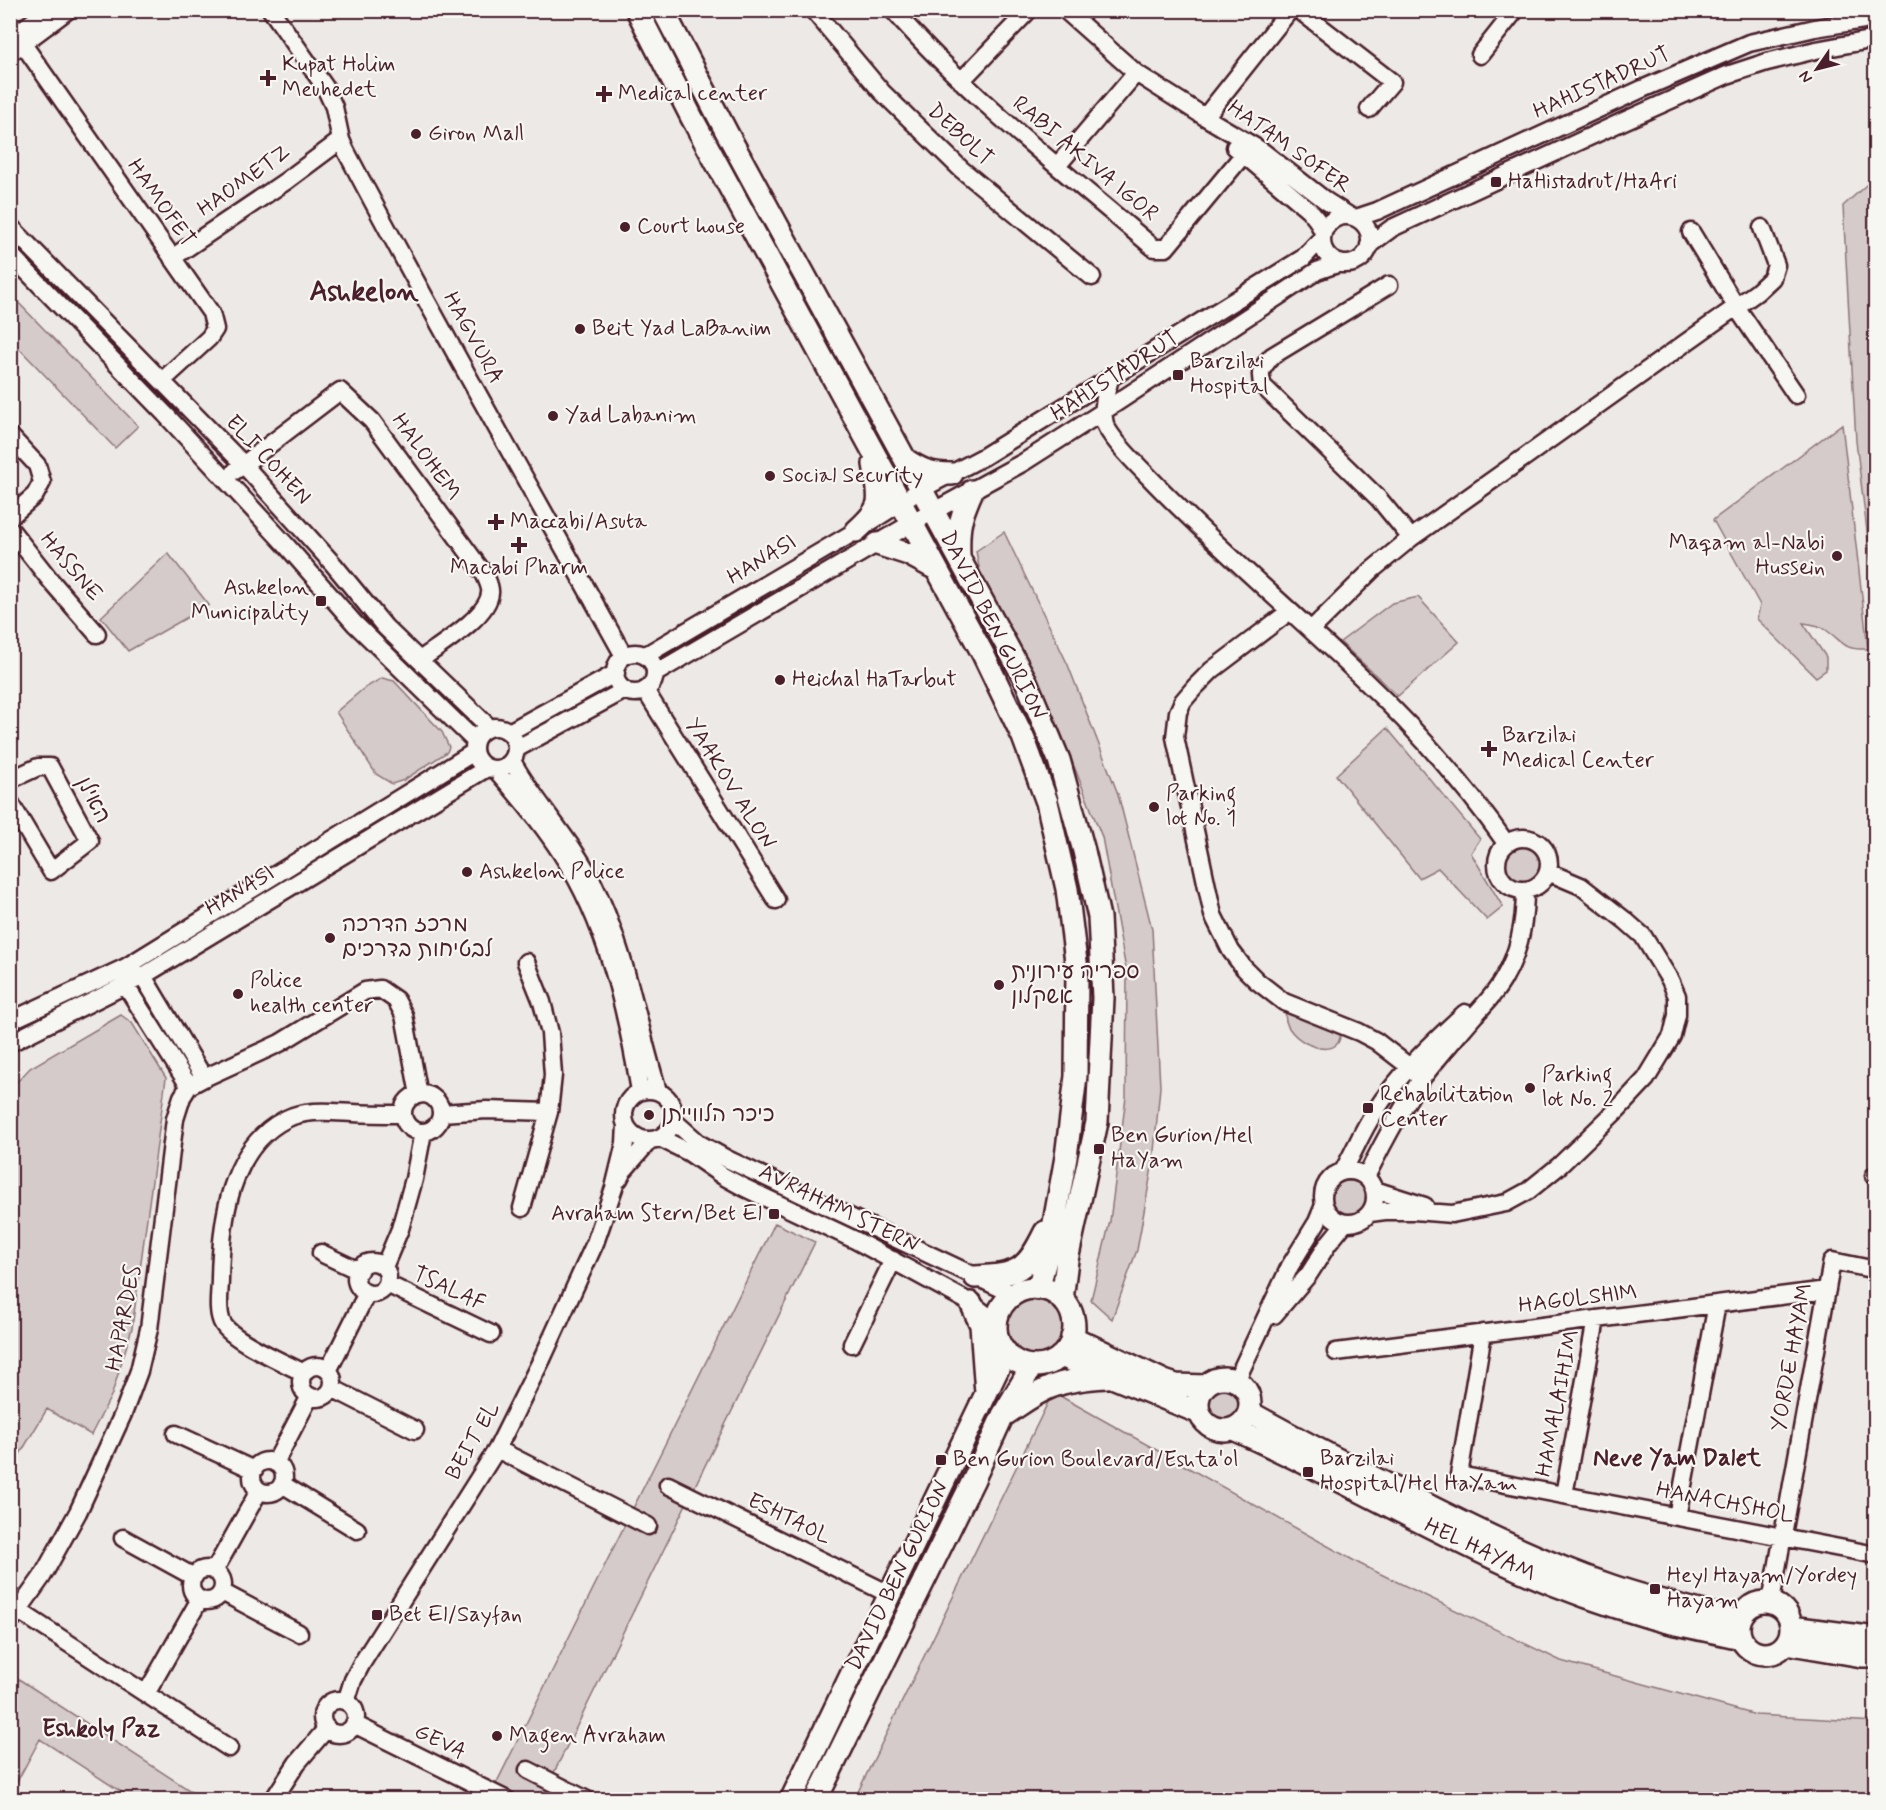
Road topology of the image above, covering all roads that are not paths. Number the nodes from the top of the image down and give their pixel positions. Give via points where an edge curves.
1 (50, 10) edge
2 (68, 10) edge
3 (271, 10) edge
4 (637, 10) edge
5 (663, 10) edge
6 (813, 10) edge
7 (893, 10) edge
8 (1029, 10) edge
9 (1065, 10) edge
10 (1290, 10) edge
11 (1299, 10) edge
12 (1512, 10) edge
13 (1875, 18) edge
14 (1875, 39) edge
15 (15, 45) edge
16 (1480, 55) dead end
17 (1136, 73) junction
18 (961, 81) junction
19 (1370, 109) dead end
20 (1204, 117) junction
21 (341, 140) junction
22 (1243, 155) junction
23 (1057, 166) junction
24 (1352, 217) junction
25 (10, 226) edge
26 (1762, 228) dead end
27 (1691, 232) dead end
28 (1322, 235) junction
29 (1369, 245) junction
30 (10, 254) edge
31 (172, 258) junction
32 (1340, 263) junction
33 (1092, 277) dead end
34 (1389, 285) dead end
35 (1737, 308) junction
36 (1110, 379) junction
37 (162, 381) junction
38 (1796, 395) dead end
39 (1104, 411) junction
40 (10, 436) edge
41 (872, 449) junction
42 (906, 460) junction
43 (243, 464) junction
44 (952, 474) junction
45 (226, 479) junction
46 (922, 489) junction
47 (972, 491) junction
48 (901, 502) junction
49 (934, 512) junction
50 (10, 517) edge
51 (912, 523) junction
52 (10, 529) edge
53 (855, 531) junction
54 (1411, 538) junction
55 (877, 543) junction
56 (960, 559) junction
57 (936, 569) junction
58 (1290, 611) junction
59 (1311, 630) junction
60 (97, 634) dead end
61 (646, 655) junction
62 (624, 656) junction
63 (420, 660) junction
64 (616, 673) junction
65 (656, 673) junction
66 (625, 690) junction
67 (645, 690) junction
68 (489, 727) junction
69 (509, 732) junction
70 (474, 747) junction
71 (514, 755) junction
72 (492, 769) junction
73 (10, 780) edge
74 (10, 802) edge
75 (1506, 843) junction
76 (1548, 872) junction
77 (1525, 890) junction
78 (776, 900) dead end
79 (1524, 922) junction
80 (526, 962) dead end
81 (126, 967) junction
82 (143, 976) junction
83 (126, 986) junction
84 (10, 1021) edge
85 (10, 1043) edge
86 (1409, 1066) junction
87 (1421, 1080) junction
88 (196, 1082) junction
89 (640, 1091) junction
90 (658, 1091) junction
91 (419, 1095) junction
92 (549, 1112) junction
93 (441, 1113) junction
94 (403, 1114) junction
95 (674, 1121) junction
96 (626, 1125) junction
97 (423, 1132) junction
98 (655, 1139) junction
99 (1342, 1171) junction
100 (1371, 1183) junction
101 (614, 1188) junction
102 (1324, 1205) junction
103 (1056, 1207) junction
104 (522, 1208) dead end
105 (1370, 1213) junction
106 (1452, 1214) junction
107 (1345, 1223) junction
108 (321, 1253) dead end
109 (893, 1260) junction
110 (384, 1267) junction
111 (359, 1270) junction
112 (1875, 1270) edge
113 (975, 1277) junction
114 (387, 1284) junction
115 (1038, 1289) junction
116 (1827, 1290) junction
117 (367, 1293) junction
118 (1014, 1294) junction
119 (1062, 1300) junction
120 (971, 1303) junction
121 (1717, 1304) junction
122 (1596, 1319) junction
123 (997, 1323) junction
124 (1262, 1330) junction
125 (1483, 1333) junction
126 (491, 1334) dead end
127 (1072, 1337) junction
128 (852, 1344) dead end
129 (1006, 1352) junction
130 (1336, 1352) dead end
131 (1061, 1356) junction
132 (1032, 1366) junction
133 (328, 1371) junction
134 (304, 1373) junction
135 (1113, 1377) junction
136 (1236, 1381) junction
137 (1205, 1386) junction
138 (332, 1388) junction
139 (986, 1393) junction
140 (310, 1396) junction
141 (1249, 1412) junction
142 (1200, 1413) junction
143 (1003, 1415) junction
144 (1233, 1429) junction
145 (415, 1430) dead end
146 (176, 1434) dead end
147 (497, 1449) junction
148 (275, 1463) junction
149 (254, 1470) junction
150 (282, 1484) junction
151 (668, 1485) dead end
152 (259, 1491) junction
153 (1564, 1495) junction
154 (1677, 1517) junction
155 (648, 1526) dead end
156 (357, 1530) dead end
157 (1782, 1537) junction
158 (123, 1538) dead end
159 (1875, 1555) edge
160 (214, 1571) junction
161 (194, 1577) junction
162 (222, 1592) junction
163 (890, 1594) junction
164 (200, 1599) junction
165 (1771, 1602) junction
166 (15, 1616) edge
167 (1740, 1630) junction
168 (299, 1633) dead end
169 (1788, 1635) junction
170 (1875, 1638) edge
171 (1875, 1656) edge
172 (146, 1694) junction
173 (346, 1702) junction
174 (354, 1724) junction
175 (327, 1728) junction
176 (229, 1748) dead end
177 (528, 1770) dead end
178 (273, 1800) edge
179 (507, 1800) edge
180 (588, 1800) edge
181 (790, 1800) edge
182 (816, 1800) edge

1 - 15 street
2 - 15 street
3 - 21 street, HAGVURA via 325,87
4 - 41 main road, DAVID BEN GURION
5 - 42 main road, DAVID BEN GURION
6 - 33 street, DEBOLT via 882,92 961,169
7 - 18 street, RABI AKIVA IGOR
8 - 18 street
9 - 17 street, HATAM SOFER
10 - 20 street
11 - 19 street via 1392,82
12 - 16 street
13 - 24 street, HAHISTADRUT via 1749,43 1377,211
14 - 29 street, HAHISTADRUT via 1816,50 1727,75 1392,228
15 - 31 street, HAMOFET
17 - 20 street, HATAM SOFER
17 - 23 street
18 - 23 street, RABI AKIVA IGOR
20 - 22 street, HATAM SOFER
20 - 24 street, HATAM SOFER via 1262,151
21 - 31 street, HAOMETZ
21 - 62 street, HAGVURA via 410,273
22 - 23 street, RABI AKIVA IGOR via 1166,248 1155,248
22 - 28 street, HATAM SOFER via 1309,210
24 - 28 street via 1332,219
24 - 29 street via 1368,230
25 - 37 street, ELI COHEN
26 - 35 street via 1776,265 1772,279
27 - 35 street
28 - 32 street via 1328,257
28 - 36 street, HAHISTADRUT via 1303,258
29 - 32 street via 1355,262
30 - 45 street, ELI COHEN
31 - 37 street, HAMOFET via 211,313 215,329
32 - 39 street, HAHISTADRUT via 1317,271
34 - 54 street via 1272,356 1260,376 1263,386 1378,499
35 - 38 street
35 - 54 street
36 - 39 street
36 - 44 street, HAHISTADRUT
37 - 43 street, ELI COHEN
39 - 47 street, HAHISTADRUT
39 - 58 street via 1105,425 1125,452
40 - 50 street via 37,465 42,482 35,495
41 - 48 main road, DAVID BEN GURION
41 - 53 main road via 878,505 873,516
42 - 44 main road via 923,471
42 - 46 main road, DAVID BEN GURION
43 - 45 street, HALOHEM
43 - 63 street, ELI COHEN via 385,627
43 - 63 street, HALOHEM via 340,391 372,421 491,590 488,604 479,616
44 - 46 street, HAHISTADRUT
45 - 70 street, ELI COHEN via 356,624
46 - 48 street, HAHISTADRUT
46 - 49 main road, DAVID BEN GURION
47 - 49 street, HAHISTADRUT
47 - 56 main road via 958,532
48 - 51 main road, DAVID BEN GURION
48 - 53 street, HANASI
49 - 51 street, HAHISTADRUT
49 - 56 main road, DAVID BEN GURION
51 - 55 street, HANASI
51 - 57 main road, DAVID BEN GURION
52 - 60 street, HASSNE
53 - 61 street, HANASI
54 - 59 street
55 - 57 main road
55 - 65 street, HANASI
56 - 119 main road, DAVID BEN GURION via 1026,681 1059,760 1099,917 1103,998 1097,1122
57 - 103 main road, DAVID BEN GURION via 1023,737 1047,802 1068,889 1077,970 1076,1076
58 - 59 street
58 - 86 street via 1212,670 1183,700 1178,712 1175,737 1213,915 1244,968 1270,992 1284,1002 1376,1041
59 - 75 street via 1447,768
61 - 62 street via 633,652
61 - 65 street
62 - 64 street via 615,668
63 - 68 street, ELI COHEN
64 - 66 street
64 - 69 street
65 - 67 street via 650,688
66 - 67 street
66 - 71 street
67 - 78 street, YAAKOV ALON
68 - 69 street
68 - 70 street via 478,735
69 - 71 street via 513,736
70 - 72 street via 481,764
70 - 81 street, HANASI
71 - 72 street via 505,767
71 - 90 street via 523,781 570,845 597,892 615,937
72 - 82 street, HANASI
72 - 89 street via 561,852 589,902 616,980
73 - 74 street, האילן via 38,767 50,767 90,841 51,872
75 - 76 street via 1521,837 1536,841 1546,851
75 - 77 street via 1497,857 1498,874 1509,886
76 - 77 street via 1537,886
76 - 106 street via 1581,886 1643,936 1677,996 1672,1036 1632,1095 1528,1191 1506,1203
77 - 79 street
79 - 86 street via 1478,999
79 - 87 street via 1505,977
80 - 92 street via 550,1033 553,1075
81 - 82 street
81 - 83 street
81 - 84 street, HANASI
82 - 83 street, HANASI
82 - 88 street
83 - 85 street, HANASI
83 - 88 street
86 - 87 street
86 - 99 street via 1374,1113
87 - 100 street via 1389,1134
88 - 91 street via 280,1042 365,991 380,989 396,1000 404,1015
88 - 166 street, HAPARDES via 182,1097 175,1119 149,1329 139,1371 78,1512
89 - 90 street
89 - 96 street via 625,1108
90 - 95 street via 673,1107
91 - 93 street via 436,1101
91 - 94 street via 409,1099
92 - 93 street
92 - 104 street
93 - 97 street via 438,1124
94 - 97 street via 411,1129
94 - 134 street via 314,1112 288,1118 259,1138 234,1180 221,1239 222,1323 231,1335
95 - 98 street via 671,1128
95 - 113 street, AVRAHAM STERN via 700,1144 727,1159
96 - 98 street via 635,1136
96 - 101 street, BEIT EL
97 - 110 street via 400,1229
98 - 101 street, BEIT EL via 623,1171
98 - 109 street, AVRAHAM STERN via 688,1152 745,1188
99 - 100 street via 1359,1172
99 - 102 street via 1328,1180 1322,1197
100 - 105 street via 1374,1206
100 - 106 street
101 - 147 street, BEIT EL via 591,1252
102 - 107 street via 1332,1217
102 - 124 street via 1290,1266
103 - 113 main road via 1026,1265 1002,1274
103 - 115 main road, DAVID BEN GURION
105 - 106 street
105 - 107 street via 1359,1222
107 - 124 street
108 - 111 street
109 - 120 street, AVRAHAM STERN
109 - 128 street
110 - 111 street via 370,1262
110 - 114 street
111 - 117 street via 358,1284
112 - 116 street, YORDE HAYAM via 1832,1261
113 - 118 street, AVRAHAM STERN
114 - 117 street via 381,1292
114 - 126 street, TSALAF
115 - 118 main road
115 - 119 main road
116 - 121 street, HAGOLSHIM
116 - 157 street, YORDE HAYAM
117 - 133 street
118 - 123 main road via 1002,1307
119 - 127 main road via 1072,1317
120 - 123 street, AVRAHAM STERN
120 - 139 main road via 981,1325
121 - 122 street, HAGOLSHIM
121 - 154 street
122 - 125 street, HAGOLSHIM
122 - 153 street, HAMALAIHIM
123 - 129 main road via 997,1336
124 - 136 street
125 - 130 street, HAGOLSHIM
125 - 153 street, HANACHSHOL via 1460,1475
127 - 131 main road
127 - 137 main road via 1164,1381
129 - 132 main road via 1020,1363
129 - 139 main road, DAVID BEN GURION
131 - 132 main road via 1045,1365
131 - 135 main road
132 - 143 main road, DAVID BEN GURION
133 - 134 street via 318,1366
133 - 138 street
134 - 140 street via 302,1386
135 - 142 main road
135 - 143 main road via 1048,1387
136 - 137 main road via 1220,1378
136 - 141 main road via 1249,1397
137 - 142 main road via 1198,1399
138 - 140 street via 320,1398
138 - 145 street
139 - 163 main road, DAVID BEN GURION
140 - 148 street
141 - 144 main road
141 - 167 main road, HEL HAYAM via 1527,1554
142 - 144 main road via 1203,1420 1217,1429
143 - 182 main road, DAVID BEN GURION
144 - 167 main road, HEL HAYAM via 1520,1570 1653,1618
146 - 149 street
147 - 155 street
147 - 173 street, BEIT EL via 362,1663
148 - 149 street via 260,1463
148 - 150 street via 282,1470
149 - 152 street via 252,1479
150 - 152 street via 270,1493
150 - 156 street
151 - 163 street, ESHTAOL
152 - 160 street
153 - 154 street, HANACHSHOL
154 - 157 street, HANACHSHOL
157 - 159 street, HANACHSHOL
157 - 165 street, YORDE HAYAM
158 - 161 street
160 - 161 street via 201,1571
160 - 162 street via 221,1578
161 - 164 street via 193,1592
162 - 164 street via 210,1601
162 - 168 street
163 - 181 main road, DAVID BEN GURION
164 - 172 street
165 - 167 main road via 1755,1603 1748,1608
165 - 169 main road via 1785,1611
166 - 172 street
167 - 169 main road via 1746,1646 1762,1654 1779,1650
169 - 170 main road
169 - 171 main road via 1862,1656
172 - 176 street
173 - 174 street via 355,1714
173 - 175 street via 335,1701 326,1707 322,1718
174 - 175 street via 341,1734
174 - 179 street, GEVA
175 - 178 street
177 - 180 street

